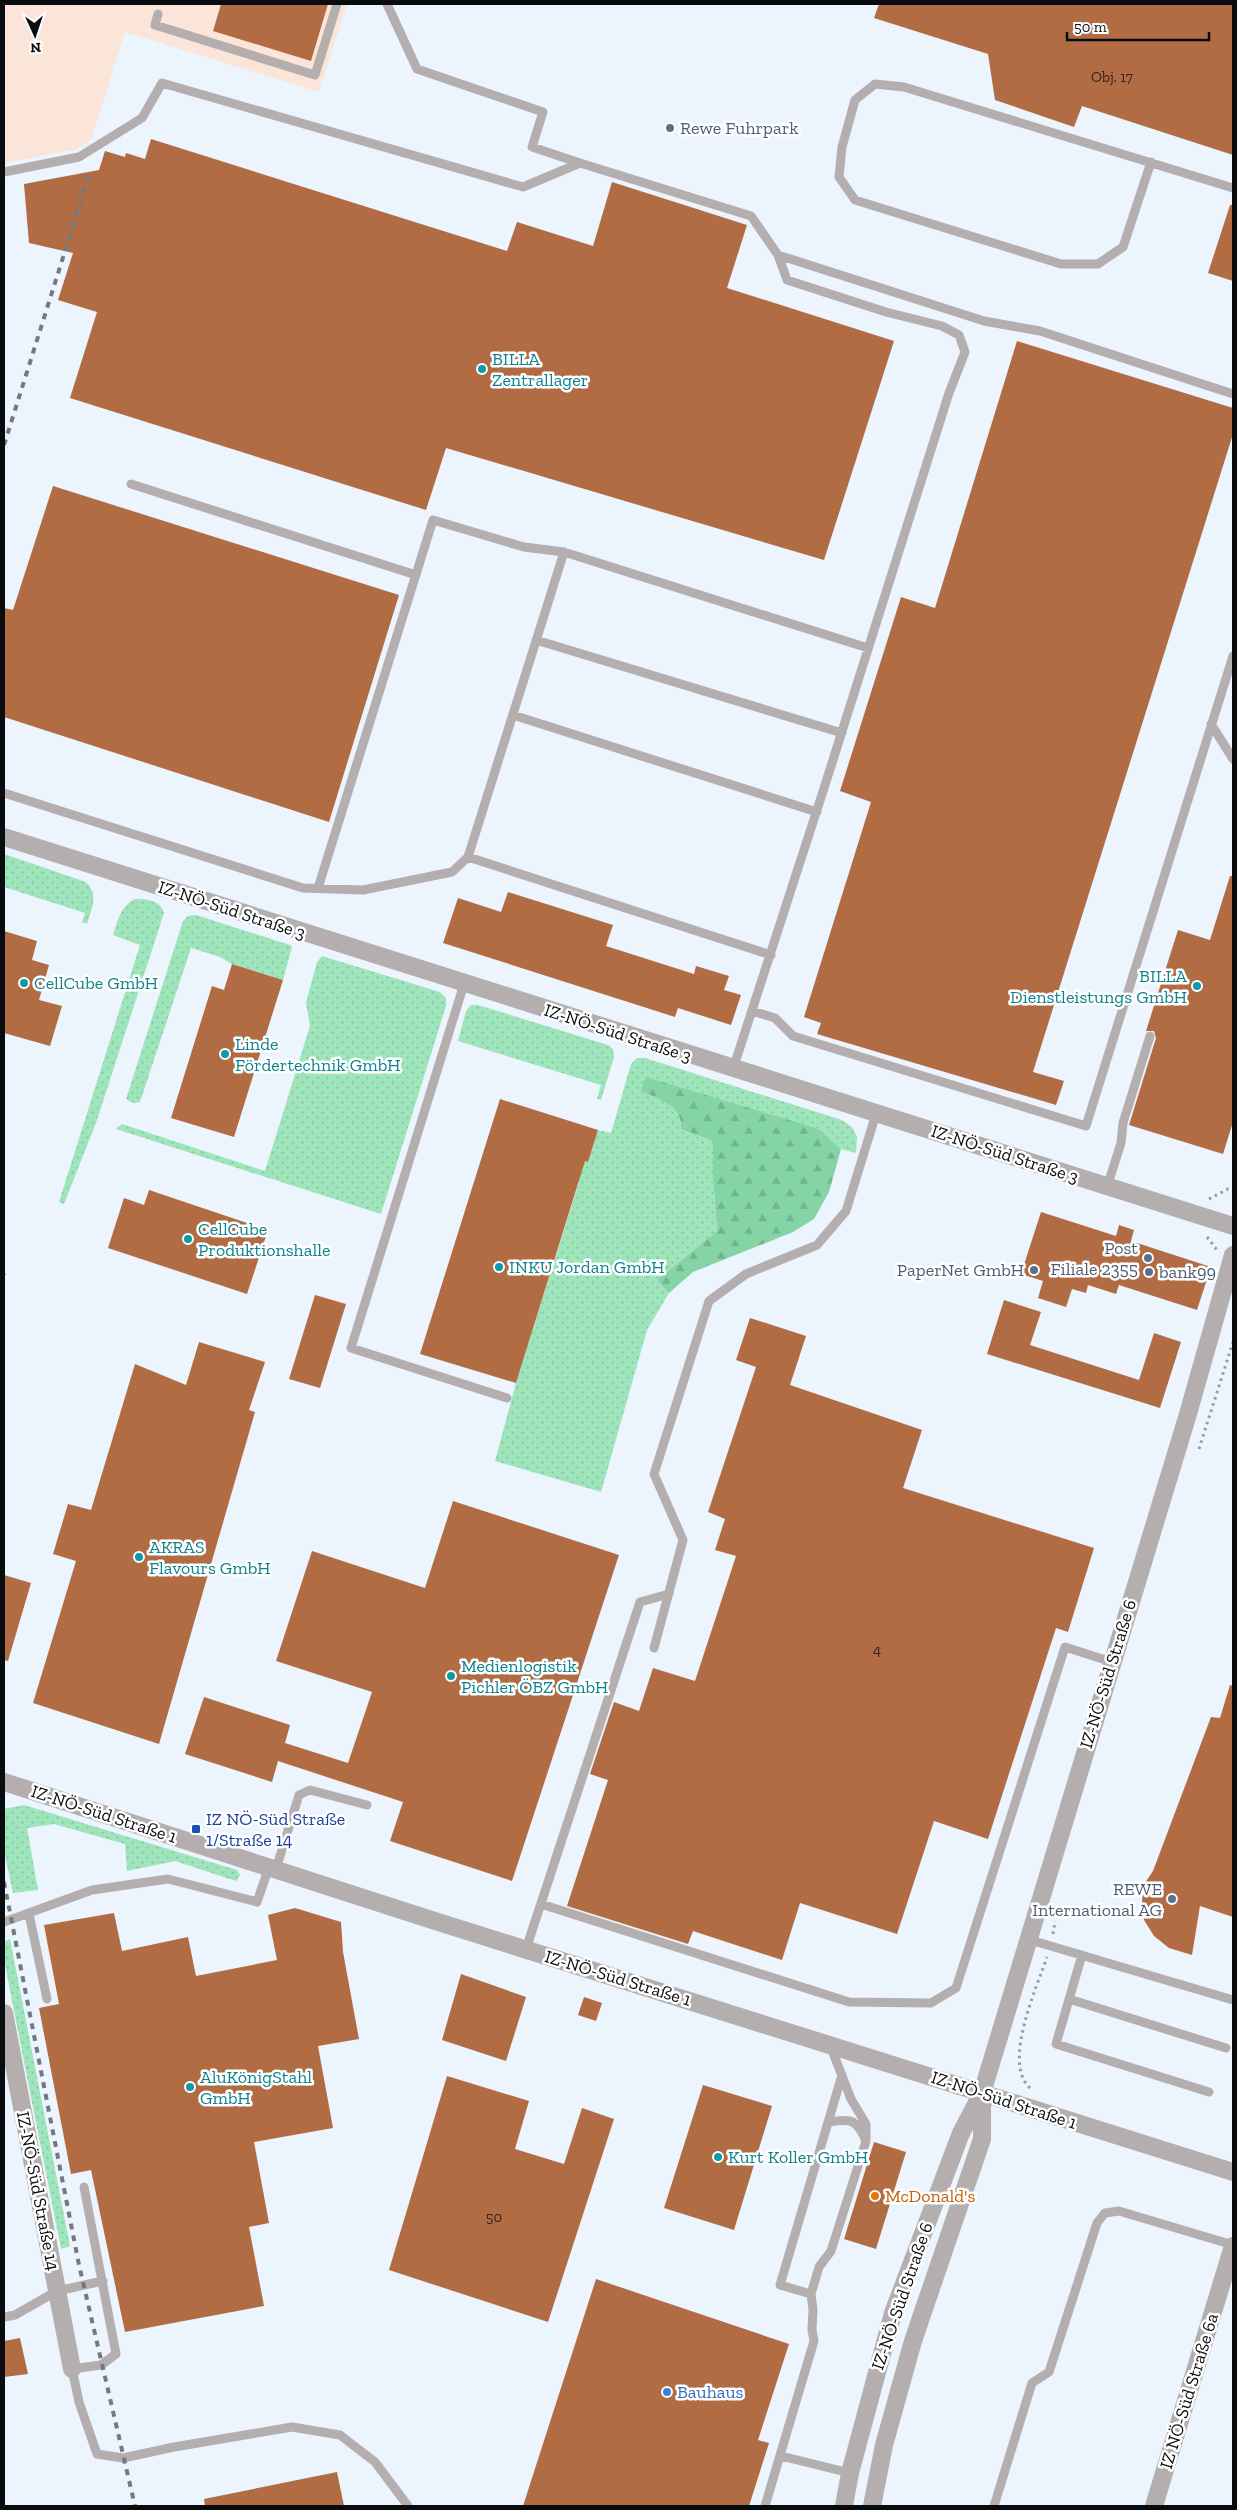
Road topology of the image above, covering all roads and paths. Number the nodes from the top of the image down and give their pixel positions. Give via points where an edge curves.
1 (337, 4) edge
2 (387, 4) edge
3 (158, 14) dead end
4 (1151, 162) junction
5 (580, 163) junction
6 (4, 172) edge
7 (1233, 188) edge
8 (778, 255) junction
9 (1233, 394) edge
10 (130, 484) dead end
11 (564, 552) junction
12 (416, 575) junction
13 (536, 640) junction
14 (868, 648) junction
15 (1233, 656) edge
16 (513, 715) junction
17 (1211, 724) junction
18 (842, 734) junction
19 (1233, 759) edge
20 (4, 793) edge
21 (817, 812) junction
22 (4, 837) edge
23 (468, 857) junction
24 (318, 888) junction
25 (771, 955) junction
26 (464, 984) junction
27 (752, 1011) junction
28 (1150, 1036) dead end
29 (733, 1070) junction
30 (876, 1114) junction
31 (1107, 1187) junction
32 (1233, 1226) edge
33 (1233, 1255) edge
34 (507, 1398) dead end
35 (668, 1594) junction
36 (654, 1648) dead end
37 (1112, 1662) junction
38 (4, 1782) edge
39 (367, 1805) dead end
40 (273, 1868) junction
41 (541, 1904) junction
42 (29, 1914) junction
43 (4, 1922) edge
44 (1027, 1939) junction
45 (526, 1949) junction
46 (1082, 1955) junction
47 (47, 1999) dead end
48 (1069, 1999) junction
49 (1233, 2000) edge
50 (4, 2013) edge
51 (830, 2044) junction
52 (1226, 2048) dead end
53 (842, 2075) junction
54 (1209, 2092) dead end
55 (982, 2093) junction
56 (830, 2122) junction
57 (866, 2141) junction
58 (1233, 2172) edge
59 (84, 2187) dead end
60 (1233, 2246) edge
61 (103, 2281) junction
62 (57, 2291) junction
63 (811, 2294) junction
64 (4, 2317) edge
65 (72, 2369) junction
66 (781, 2456) junction
67 (850, 2473) junction
68 (408, 2506) edge
69 (765, 2506) edge
70 (844, 2506) edge
71 (872, 2506) edge
72 (994, 2506) edge
73 (1154, 2506) edge

1 - 3 lane via 315,75 155,25
2 - 5 lane via 417,69 543,112 532,147
4 - 4 lane via 904,87 875,84 855,100 842,147 839,177 855,200 1061,264 1098,264 1123,247
4 - 7 lane
5 - 6 lane via 522,187 162,83 142,118 79,157
5 - 8 lane via 751,216
8 - 9 lane via 984,321 1040,331
8 - 14 lane via 787,280 886,312 942,326 959,335 965,352
10 - 12 lane
11 - 12 lane via 524,547 434,520
11 - 13 lane
11 - 14 lane
12 - 24 lane
13 - 16 lane
13 - 18 lane
14 - 18 lane
15 - 17 lane
16 - 21 lane
16 - 23 lane
17 - 19 lane
17 - 27 lane via 1086,1126 793,1036 775,1018
18 - 21 lane
20 - 24 lane via 302,888
21 - 25 lane
22 - 26 street, IZ-NÖ-Süd Straße 3
23 - 24 lane via 452,872 363,890
23 - 25 lane
25 - 27 lane
26 - 29 street, IZ-NÖ-Süd Straße 3
26 - 34 lane via 351,1348
27 - 29 lane
28 - 31 lane
29 - 30 street, IZ-NÖ-Süd Straße 3
30 - 31 street, IZ-NÖ-Süd Straße 3
30 - 35 lane via 846,1211 818,1245 746,1274 708,1301 654,1474 683,1540
31 - 32 street, IZ-NÖ-Süd Straße 3
33 - 37 street, IZ-NÖ-Süd Straße 6
35 - 36 lane
35 - 41 lane via 640,1602
37 - 41 lane via 1065,1647 956,1988 930,2003 849,2002
37 - 44 street, IZ-NÖ-Süd Straße 6
38 - 40 street, IZ-NÖ-Süd Straße 1
39 - 40 lane via 310,1790 299,1795
40 - 42 lane via 257,1902 168,1879 92,1890
40 - 45 street, IZ-NÖ-Süd Straße 1
41 - 45 lane
42 - 43 lane
42 - 47 lane
44 - 46 lane
44 - 55 street, IZ-NÖ-Süd Straße 6
45 - 51 street, IZ-NÖ-Süd Straße 1
46 - 48 lane
46 - 49 lane
48 - 52 lane
48 - 54 lane via 1056,2044
50 - 62 street, IZ-NÖ-Süd Straße 14
51 - 53 lane
51 - 55 street, IZ-NÖ-Süd Straße 1
53 - 56 lane
53 - 57 lane via 866,2124
55 - 58 street, IZ-NÖ-Süd Straße 1
55 - 67 street, IZ-NÖ-Süd Straße 6 via 961,2133 893,2313
55 - 71 street, IZ-NÖ-Süd Straße 6 via 982,2139 913,2341 884,2445
56 - 57 lane via 852,2121 860,2127
56 - 63 lane via 780,2285
57 - 63 lane via 831,2251 819,2267
59 - 61 lane
60 - 72 lane via 1119,2211 1105,2213 1097,2223 1049,2372 1032,2383
60 - 73 street, IZ NÖ-Süd Straße 6a
61 - 62 lane
61 - 65 lane via 116,2354 102,2365
62 - 64 lane via 15,2315
62 - 65 street, IZ-NÖ-Süd Straße 14
63 - 66 lane via 814,2341
65 - 68 lane via 79,2402 97,2454 123,2458 174,2446 292,2427 330,2433 340,2435 375,2462
66 - 67 lane
66 - 69 lane
67 - 70 street, IZ-NÖ-Süd Straße 6

